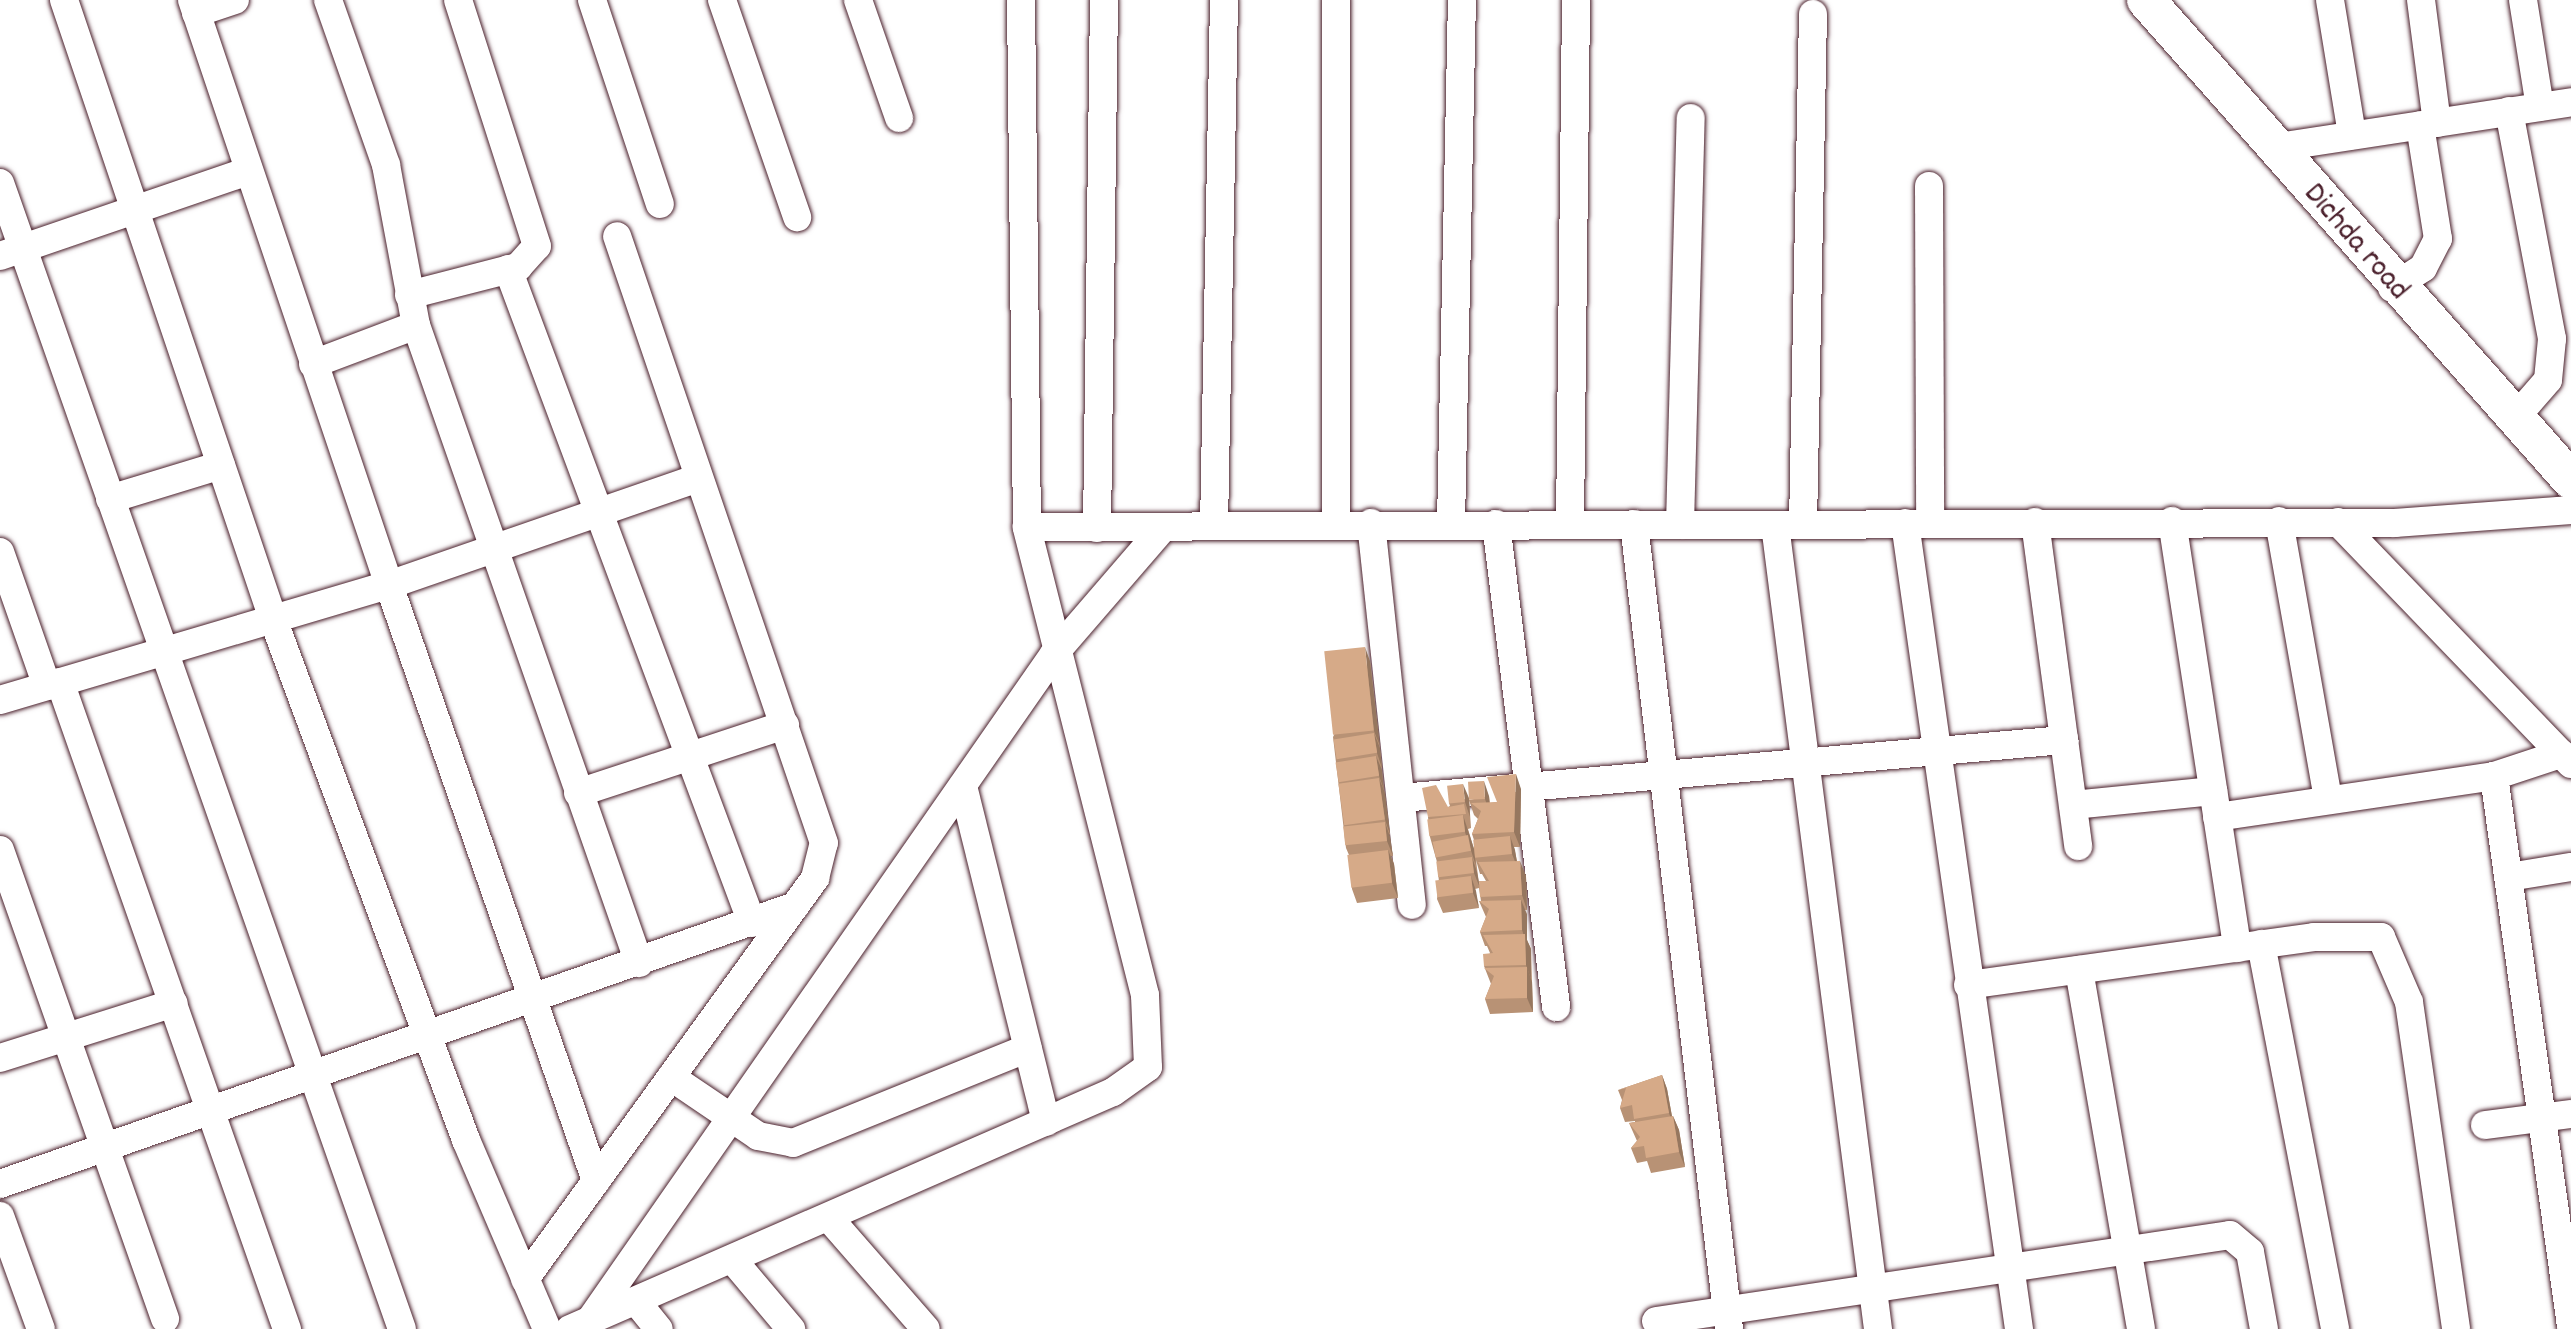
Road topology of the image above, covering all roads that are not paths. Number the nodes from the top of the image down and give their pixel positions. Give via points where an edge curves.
1 (64, 0) edge
2 (235, 0) edge
3 (328, 0) edge
4 (458, 0) edge
5 (592, 0) edge
6 (722, 0) edge
7 (858, 0) edge
8 (1021, 0) edge
9 (1104, 0) edge
10 (1224, 0) edge
11 (1336, 0) edge
12 (1462, 0) edge
13 (1576, 0) edge
14 (2146, 0) edge
15 (2330, 0) edge
16 (2420, 0) edge
17 (2523, 0) edge
18 (194, 7) edge
19 (1813, 14) dead end
20 (2571, 102) edge
21 (2540, 106) junction
22 (2509, 112) junction
23 (899, 118) dead end
24 (1691, 118) dead end
25 (2428, 124) junction
26 (2352, 136) junction
27 (2272, 148) junction
28 (248, 171) junction
29 (0, 183) edge
30 (1929, 186) dead end
31 (660, 204) dead end
32 (135, 210) junction
33 (797, 217) dead end
34 (617, 236) dead end
35 (12, 252) edge
36 (508, 269) junction
37 (2392, 288) junction
38 (409, 295) junction
39 (416, 326) junction
40 (313, 364) junction
41 (2514, 419) junction
42 (221, 465) junction
43 (698, 478) junction
44 (2571, 480) edge
45 (110, 499) junction
46 (2571, 510) edge
47 (596, 515) junction
48 (2172, 521) junction
49 (2279, 521) junction
50 (1336, 522) junction
51 (2035, 522) junction
52 (2338, 522) junction
53 (1371, 523) junction
54 (1450, 523) junction
55 (1496, 524) junction
56 (1570, 524) junction
57 (1634, 524) junction
58 (1918, 524) junction
59 (1680, 525) junction
60 (1789, 525) junction
61 (1214, 526) junction
62 (1027, 527) junction
63 (1097, 528) junction
64 (1162, 529) junction
65 (492, 550) junction
66 (0, 552) edge
67 (388, 585) junction
68 (273, 619) junction
69 (163, 652) junction
70 (1054, 654) junction
71 (54, 684) junction
72 (0, 700) edge
73 (785, 724) junction
74 (2064, 740) junction
75 (1933, 747) junction
76 (689, 756) junction
77 (1798, 759) junction
78 (2568, 761) edge
79 (1659, 772) junction
80 (2494, 776) junction
81 (1533, 783) junction
82 (963, 786) junction
83 (578, 793) junction
84 (1401, 798) junction
85 (2328, 800) junction
86 (2215, 804) junction
87 (2072, 806) junction
88 (2078, 846) dead end
89 (0, 850) edge
90 (2571, 868) edge
91 (2509, 877) junction
92 (1412, 905) dead end
93 (795, 906) junction
94 (752, 923) junction
95 (2249, 946) junction
96 (639, 963) junction
97 (2078, 970) junction
98 (1968, 985) junction
99 (533, 1000) junction
100 (174, 1003) junction
101 (1556, 1007) dead end
102 (428, 1037) junction
103 (66, 1038) junction
104 (1028, 1048) junction
105 (0, 1058) edge
106 (313, 1076) junction
107 (671, 1077) junction
108 (213, 1113) junction
109 (2558, 1116) edge
110 (730, 1119) junction
111 (1046, 1122) junction
112 (2486, 1125) dead end
113 (105, 1149) junction
114 (596, 1181) junction
115 (0, 1184) edge
116 (0, 1216) edge
117 (829, 1218) junction
118 (2128, 1248) junction
119 (732, 1259) junction
120 (2010, 1269) junction
121 (525, 1279) junction
122 (1873, 1289) junction
123 (636, 1300) junction
124 (165, 1319) dead end
125 (1728, 1319) edge
126 (1656, 1321) dead end
127 (581, 1324) edge
128 (2571, 1326) edge
129 (41, 1329) edge
130 (287, 1329) edge
131 (402, 1329) edge
132 (548, 1329) edge
133 (658, 1329) edge
134 (791, 1329) edge
135 (926, 1329) edge
136 (1878, 1329) edge
137 (2018, 1329) edge
138 (2141, 1329) edge
139 (2264, 1329) edge
140 (2335, 1329) edge
141 (2456, 1329) edge

1 - 32 street
2 - 18 street
3 - 38 street via 386,165
4 - 36 street via 536,231 531,258
5 - 31 street
6 - 33 street
7 - 23 street
8 - 62 street
9 - 63 street
10 - 61 street
11 - 50 street
12 - 54 street
13 - 56 street
14 - 27 main road, Dichda road
15 - 26 street
16 - 25 street
17 - 21 street
18 - 28 street
19 - 60 street
20 - 21 street
21 - 22 street
22 - 25 street
22 - 41 street via 2552,350 2548,380
24 - 59 street
25 - 26 street
25 - 37 street via 2438,239 2423,268
26 - 27 street
27 - 37 main road, Dichda road
28 - 32 street
28 - 40 street
29 - 35 street
30 - 58 street
32 - 35 street
32 - 42 street
34 - 43 street
35 - 45 street
36 - 38 street
36 - 47 street
37 - 41 main road, Dichda road
38 - 39 street
39 - 40 street
39 - 65 street
40 - 67 street
41 - 44 main road, Dichda road
42 - 45 street
42 - 68 street
43 - 47 street
43 - 73 street
45 - 69 street
46 - 52 street
47 - 65 street
47 - 76 street
48 - 49 street
48 - 51 street
48 - 86 street
49 - 52 street
49 - 85 street
50 - 53 street
50 - 61 street
51 - 58 street
51 - 74 street
52 - 78 street
53 - 54 street
53 - 84 street
54 - 55 street
55 - 56 street
55 - 81 street
56 - 57 street
57 - 59 street
57 - 79 street
58 - 60 street
58 - 75 street
59 - 60 street
60 - 77 street
61 - 64 street
62 - 63 street
62 - 70 street
63 - 64 street
64 - 70 street
65 - 67 street
65 - 83 street
66 - 71 street
67 - 68 street
67 - 99 street
68 - 69 street
68 - 102 street
69 - 71 street
69 - 106 street
70 - 82 street
70 - 111 street via 1153,1049 1133,1081
71 - 72 street
71 - 100 street
73 - 76 street
73 - 93 street via 824,843
74 - 75 street
74 - 87 street
75 - 77 street
75 - 98 street
76 - 83 street
76 - 94 street
77 - 79 street
77 - 122 street
78 - 80 street
79 - 81 street
79 - 125 street
80 - 85 street
80 - 91 street
81 - 84 street
81 - 101 street
82 - 104 street
82 - 110 street
83 - 96 street
84 - 92 street
85 - 86 street
86 - 87 street
86 - 95 street
87 - 88 street
89 - 103 street
90 - 91 street
91 - 109 street
93 - 94 street
93 - 107 street
94 - 96 street
95 - 97 street
95 - 140 street
95 - 141 street via 2368,933 2392,946 2409,1002
96 - 99 street
97 - 98 street
97 - 118 street
98 - 120 street
99 - 102 street
99 - 114 street
100 - 103 street
100 - 108 street
102 - 106 street
102 - 121 street
103 - 105 street
103 - 113 street
104 - 110 street via 812,1140 776,1143
104 - 111 street
106 - 108 street
106 - 131 street
107 - 110 street
107 - 114 street
108 - 113 street
108 - 130 street
109 - 112 street
109 - 128 street
110 - 127 street
111 - 117 street
113 - 115 street
113 - 124 street
114 - 121 street
116 - 129 street
117 - 119 street
117 - 135 street
118 - 120 street
118 - 138 street
118 - 139 street via 2215,1235 2242,1240
119 - 123 street
119 - 134 street
120 - 122 street
120 - 137 street
121 - 132 street
122 - 125 street
122 - 136 street
123 - 127 street
123 - 133 street
125 - 126 street

